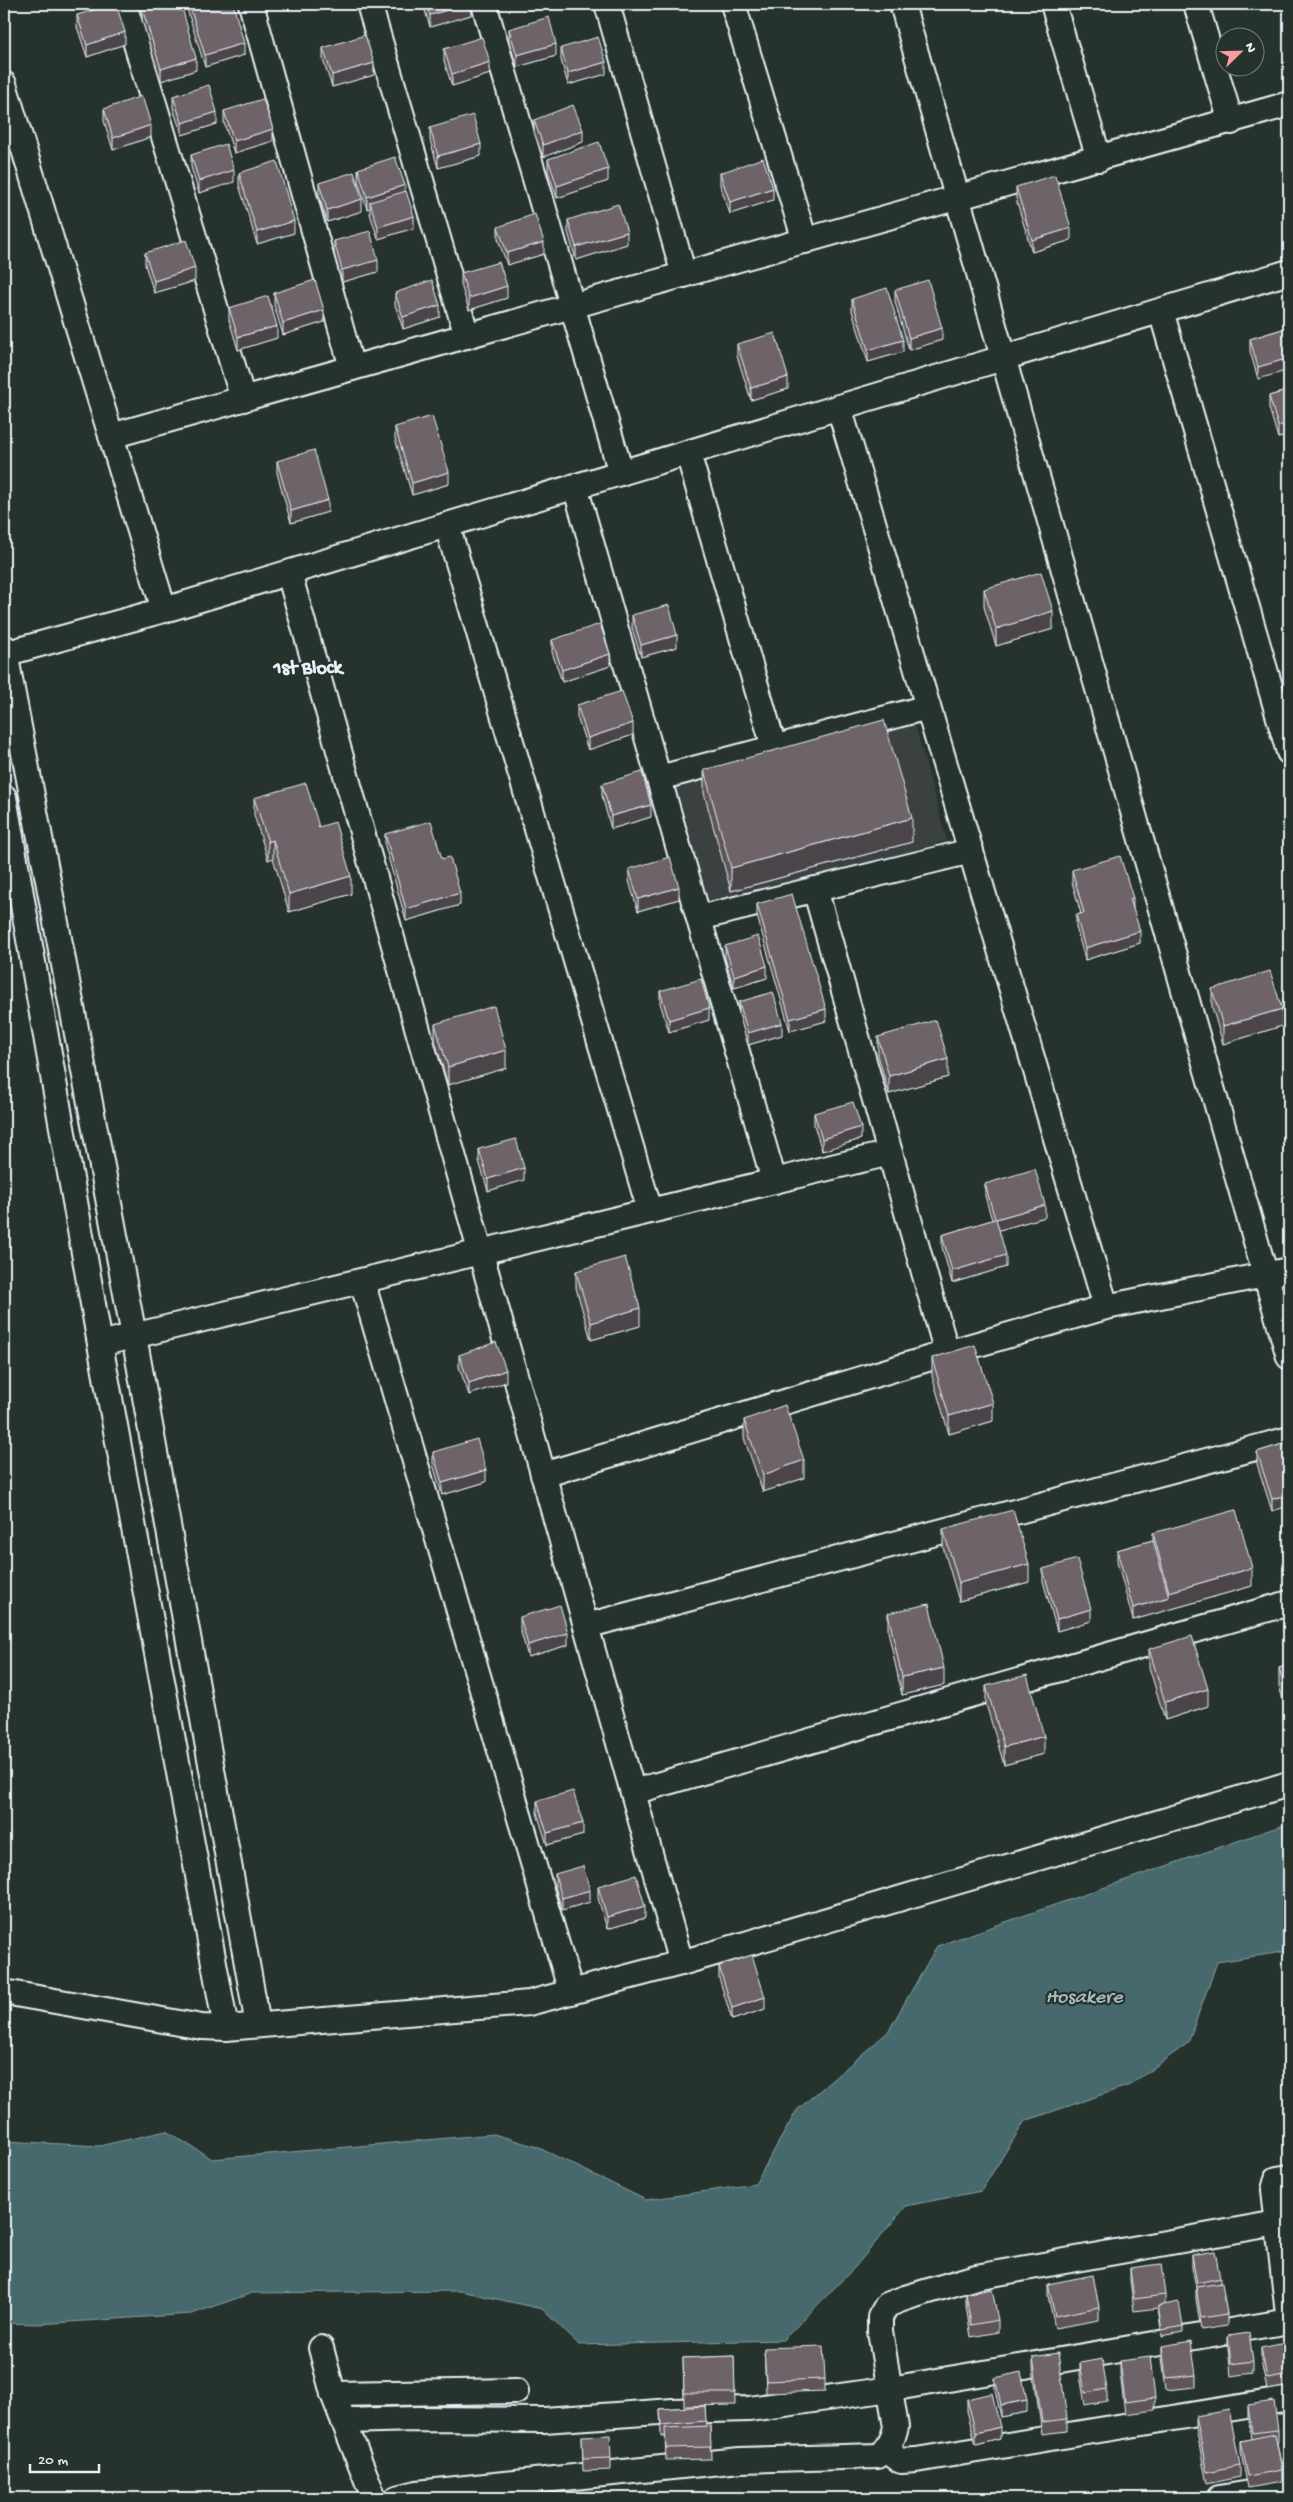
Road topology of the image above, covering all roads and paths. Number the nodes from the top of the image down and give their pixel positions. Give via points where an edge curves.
1 (124, 4) edge
2 (251, 4) edge
3 (370, 4) edge
4 (484, 4) edge
5 (607, 4) edge
6 (733, 4) edge
7 (902, 4) edge
8 (1053, 4) edge
9 (1196, 4) edge
10 (4, 84) edge
11 (1289, 104) edge
12 (1231, 122) junction
13 (1099, 158) junction
14 (958, 198) junction
15 (805, 241) junction
16 (1289, 272) edge
17 (684, 275) junction
18 (572, 306) junction
19 (1162, 311) junction
20 (467, 336) junction
21 (1004, 358) junction
22 (352, 368) junction
23 (243, 399) junction
24 (839, 407) junction
25 (111, 436) junction
26 (688, 453) junction
27 (621, 473) junction
28 (575, 486) junction
29 (447, 525) junction
30 (288, 573) junction
31 (164, 610) junction
32 (4, 651) edge
33 (928, 707) junction
34 (774, 747) junction
35 (1289, 752) edge
36 (659, 778) junction
37 (4, 797) edge
38 (971, 851) junction
39 (815, 889) junction
40 (698, 918) junction
41 (890, 1152) junction
42 (774, 1181) junction
43 (650, 1211) junction
44 (480, 1252) junction
45 (1289, 1270) edge
46 (1266, 1275) junction
47 (362, 1281) junction
48 (1106, 1307) junction
49 (134, 1336) junction
50 (100, 1344) junction
51 (947, 1353) junction
52 (1289, 1357) edge
53 (1289, 1439) edge
54 (543, 1475) junction
55 (1289, 1603) edge
56 (586, 1626) junction
57 (1289, 1784) edge
58 (632, 1792) junction
59 (681, 1962) junction
60 (4, 1992) edge
61 (571, 1992) junction
62 (258, 2026) junction
63 (226, 2028) junction
64 (1289, 2177) edge
65 (1277, 2222) junction
66 (1289, 2322) edge
67 (321, 2348) dead end
68 (890, 2389) junction
69 (516, 2391) dead end
70 (333, 2394) junction
71 (1289, 2399) edge
72 (344, 2421) junction
73 (886, 2450) junction
74 (1289, 2487) edge
75 (374, 2498) edge
76 (397, 2498) edge
77 (1219, 2498) edge

1 - 23 street
2 - 22 street
3 - 20 street
4 - 18 street
5 - 17 street
6 - 15 street
7 - 14 street
8 - 13 street
9 - 12 street
10 - 25 street
11 - 12 street
12 - 13 street
13 - 14 street
14 - 15 street
14 - 21 street
15 - 17 street
16 - 19 street
17 - 18 street
18 - 20 street
18 - 27 street
19 - 21 street
19 - 35 street
20 - 22 street
21 - 24 street
21 - 46 street
22 - 23 street
23 - 25 street
24 - 26 street
24 - 33 street
25 - 31 street
26 - 27 street
26 - 34 street
27 - 28 street
28 - 29 street
28 - 36 street
29 - 30 street
29 - 43 street
30 - 31 street
30 - 44 street
31 - 32 street
32 - 49 street
33 - 34 street
33 - 38 street
34 - 36 street
36 - 40 street
37 - 50 street
38 - 39 street
38 - 48 street
39 - 40 street
39 - 41 street
40 - 42 street
41 - 42 street
41 - 51 street
42 - 43 street
43 - 44 street
44 - 47 street
44 - 54 street
45 - 46 street
46 - 48 street
46 - 52 street
47 - 49 street
47 - 61 street
48 - 51 street
49 - 50 street
49 - 62 street
50 - 63 street
51 - 54 street
53 - 56 street
54 - 56 street
55 - 58 street
56 - 58 street
57 - 59 street
58 - 59 street
59 - 61 street
60 - 63 street via 202,2027
61 - 62 street via 529,2003
62 - 63 street
64 - 65 street via 1277,2179 1274,2190
65 - 66 street
65 - 68 street via 976,2277 887,2305 880,2317 880,2331
66 - 68 street
67 - 70 street
68 - 72 street via 749,2409 544,2420
68 - 73 street via 896,2427 894,2439
69 - 70 street
70 - 72 street
71 - 73 street via 916,2460 901,2461
72 - 75 street
73 - 76 street via 869,2458 740,2460 417,2492
74 - 77 street

